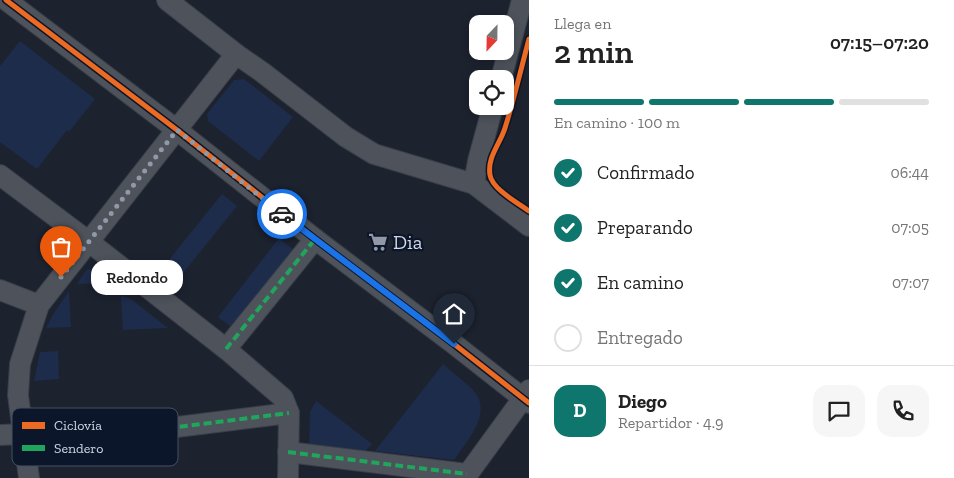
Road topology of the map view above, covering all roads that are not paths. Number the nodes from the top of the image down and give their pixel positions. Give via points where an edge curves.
1 (6, 0) edge
2 (167, 0) edge
3 (522, 0) edge
4 (236, 54) junction
5 (503, 70) edge
6 (491, 115) edge
7 (177, 130) junction
8 (0, 175) edge
9 (474, 184) junction
10 (529, 226) edge
11 (315, 239) junction
12 (88, 241) junction
13 (0, 290) edge
14 (40, 305) junction
15 (226, 349) junction
16 (527, 397) edge
17 (20, 408) edge
18 (289, 413) junction
19 (178, 424) edge
20 (288, 452) junction
21 (466, 476) edge
22 (288, 478) edge

1 - 7 street
2 - 4 street
3 - 5 street
4 - 7 street
4 - 9 street via 346,137 374,154
6 - 9 street
7 - 11 street
7 - 12 street
8 - 12 street
9 - 10 street
11 - 15 street
11 - 16 street
12 - 14 street
12 - 15 street
13 - 14 street
14 - 17 street via 20,364
15 - 18 street via 283,398
16 - 21 street
18 - 19 street
18 - 20 street
20 - 21 street
20 - 22 street

